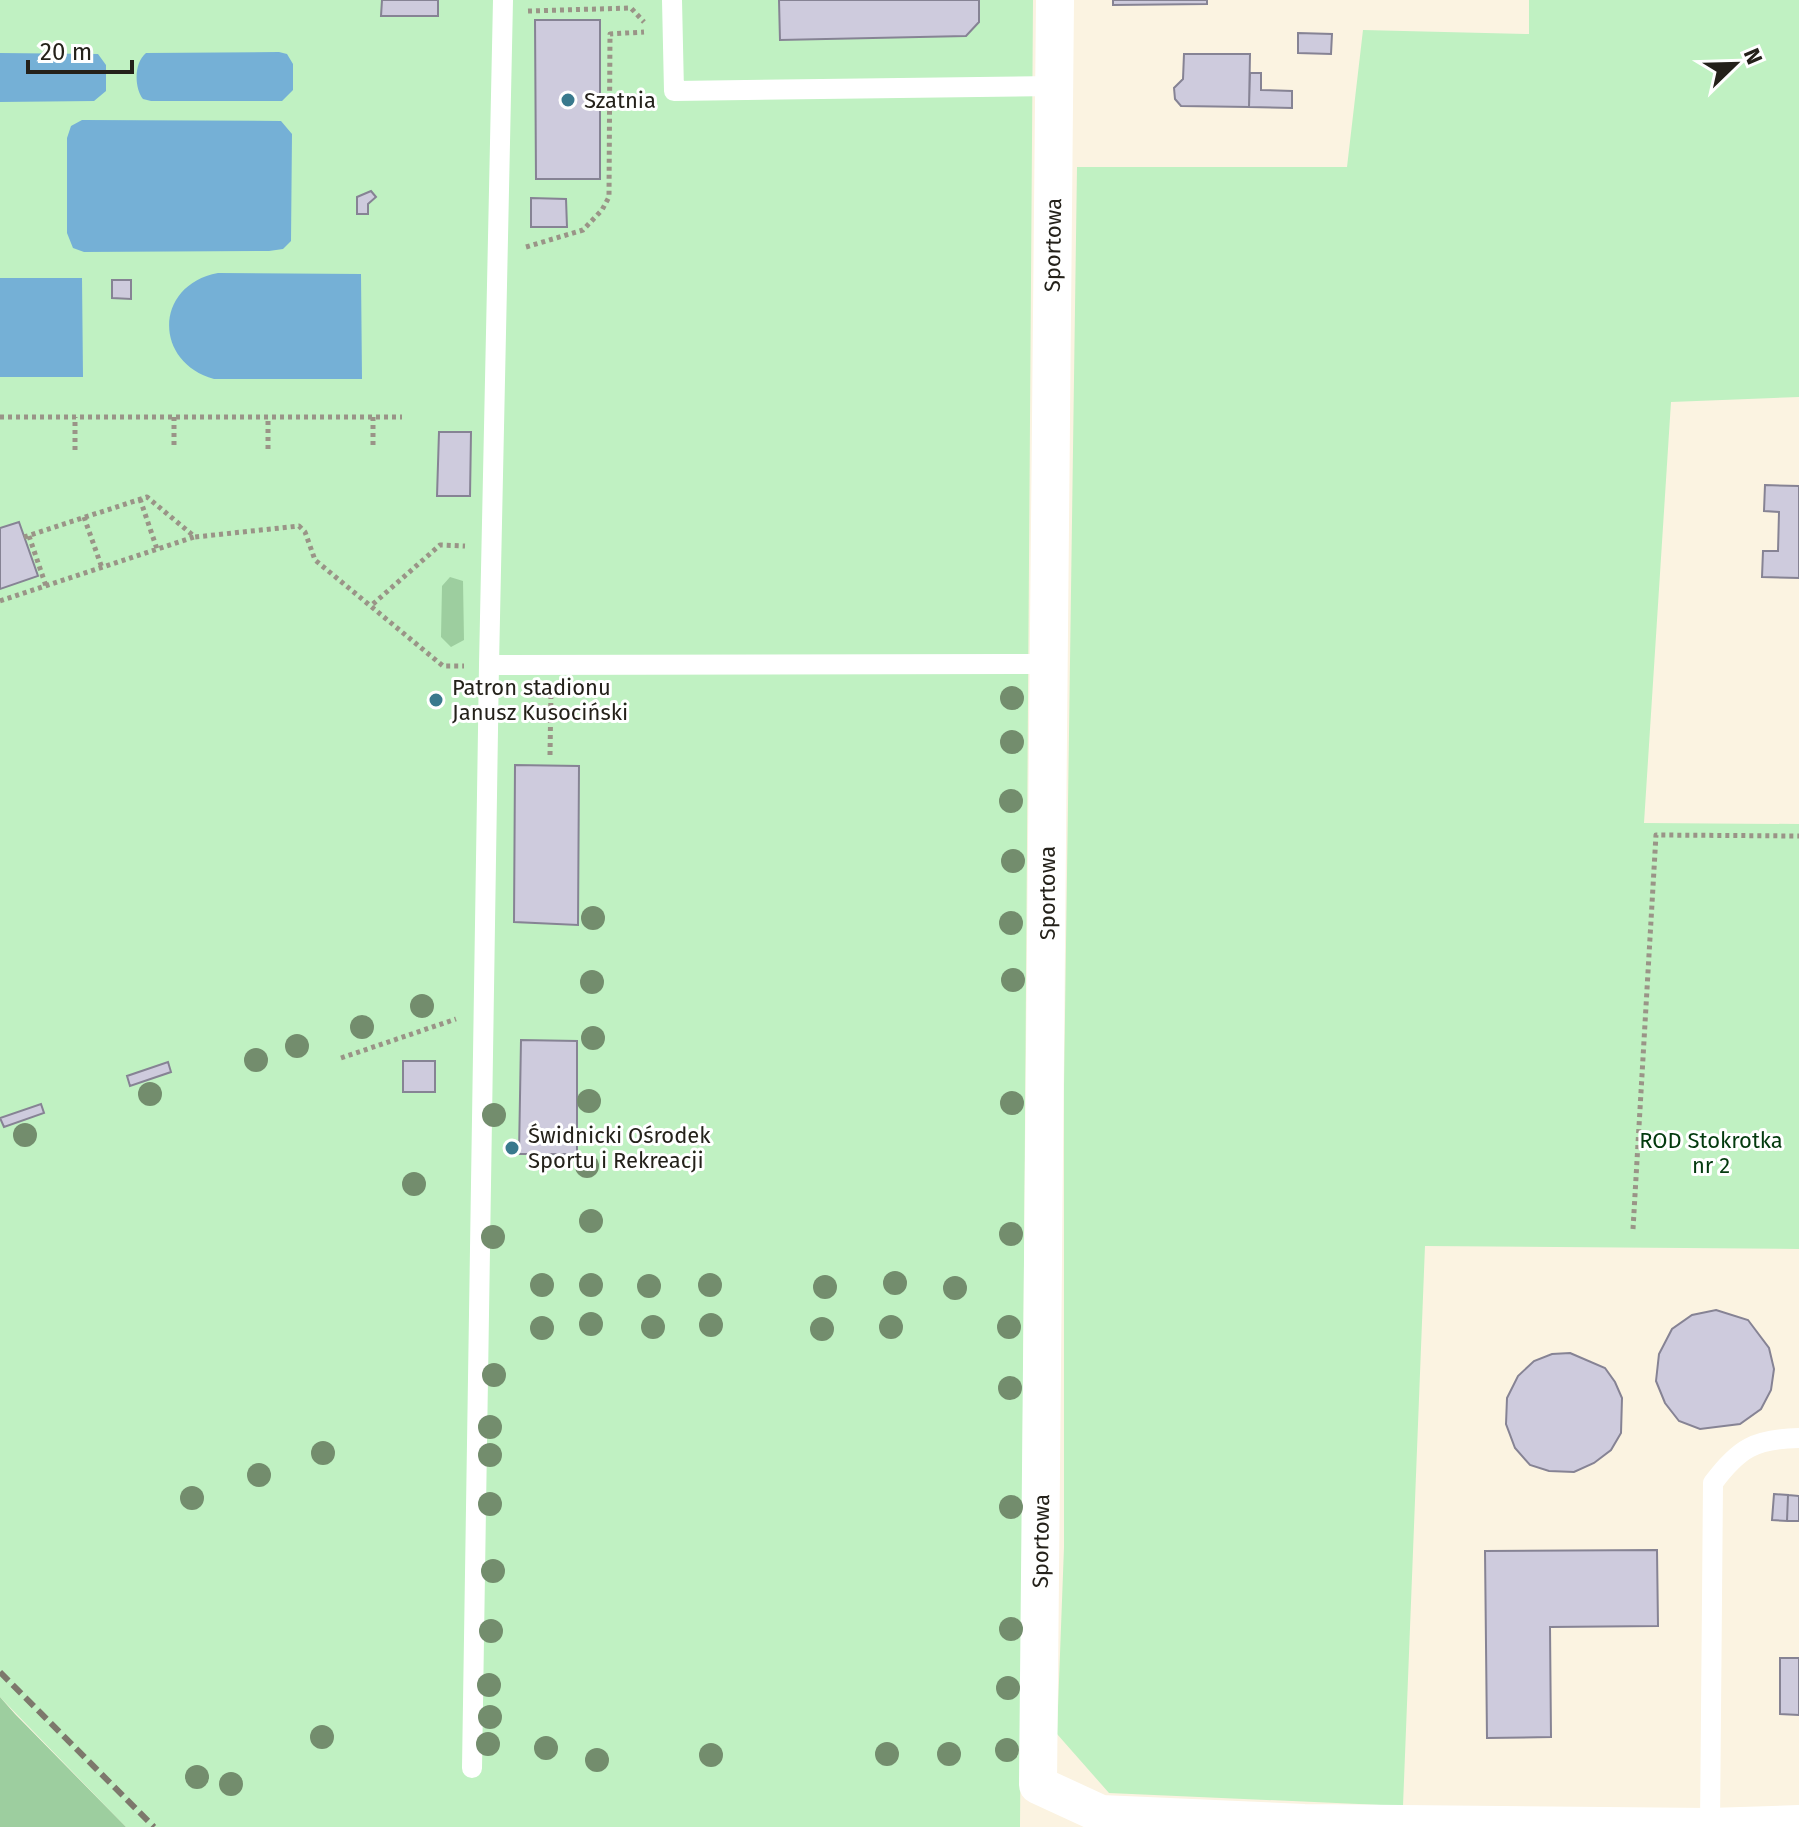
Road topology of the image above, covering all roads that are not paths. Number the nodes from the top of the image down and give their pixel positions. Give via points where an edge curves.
1 (672, 0) edge
2 (1055, 0) edge
3 (503, 6) edge
4 (1055, 86) junction
5 (1047, 664) junction
6 (489, 665) junction
7 (1799, 1438) edge
8 (472, 1768) dead end
9 (1799, 1824) edge
10 (1710, 1827) edge

1 - 4 lane via 674,91
2 - 4 street, Sportowa
3 - 6 lane
4 - 5 street, Sportowa
5 - 6 lane
5 - 10 street, Sportowa via 1038,1785 1101,1814 1304,1823
6 - 8 lane
7 - 10 lane via 1770,1439 1734,1454 1713,1483
9 - 10 street

